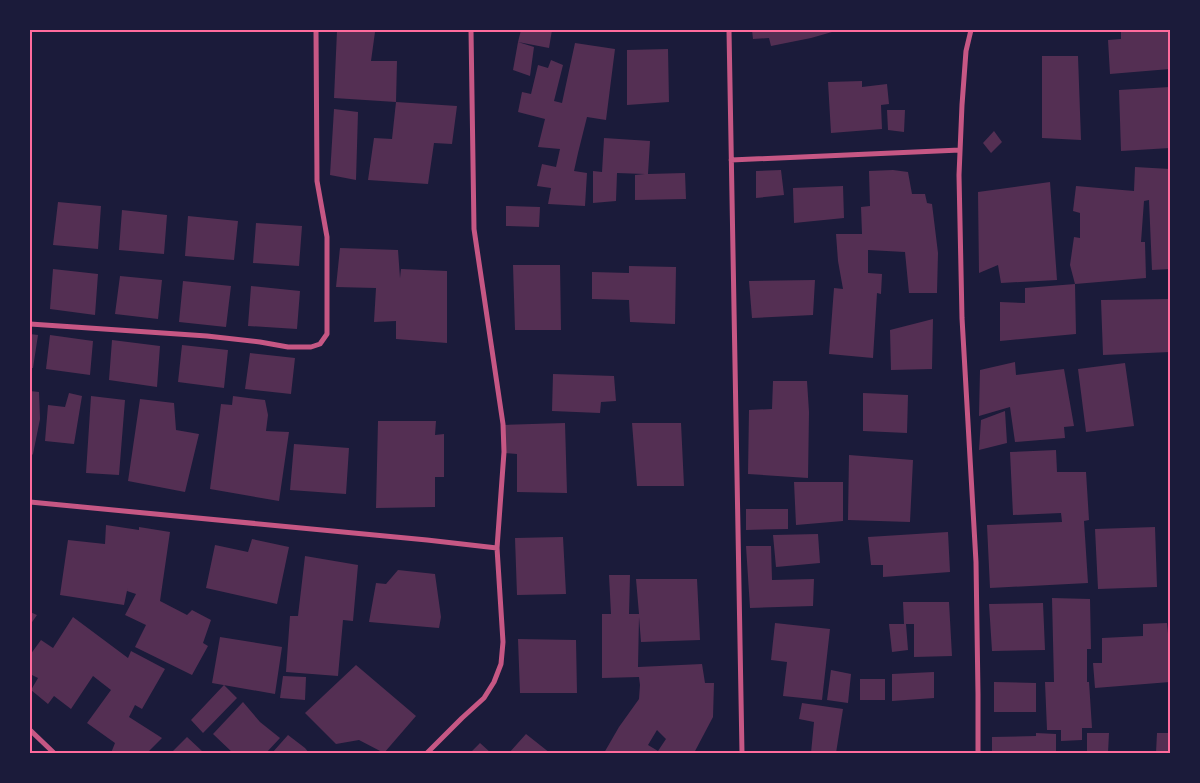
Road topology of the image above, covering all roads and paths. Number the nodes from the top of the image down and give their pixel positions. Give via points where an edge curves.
1 (316, 30) edge
2 (471, 30) edge
3 (729, 30) edge
4 (971, 30) edge
5 (960, 150) junction
6 (731, 160) junction
7 (30, 324) edge
8 (30, 502) edge
9 (497, 548) junction
10 (30, 730) edge
11 (54, 753) edge
12 (427, 753) edge
13 (742, 753) edge
14 (978, 753) edge

1 - 7 street via 317,181 327,237 326,334 320,344 288,347 207,336
2 - 9 street via 474,229 504,424
3 - 6 street
4 - 5 street via 966,51
5 - 6 street
5 - 14 street via 962,318 976,562
6 - 13 street
8 - 9 street
9 - 12 street via 503,642 501,664 484,698
10 - 11 street

